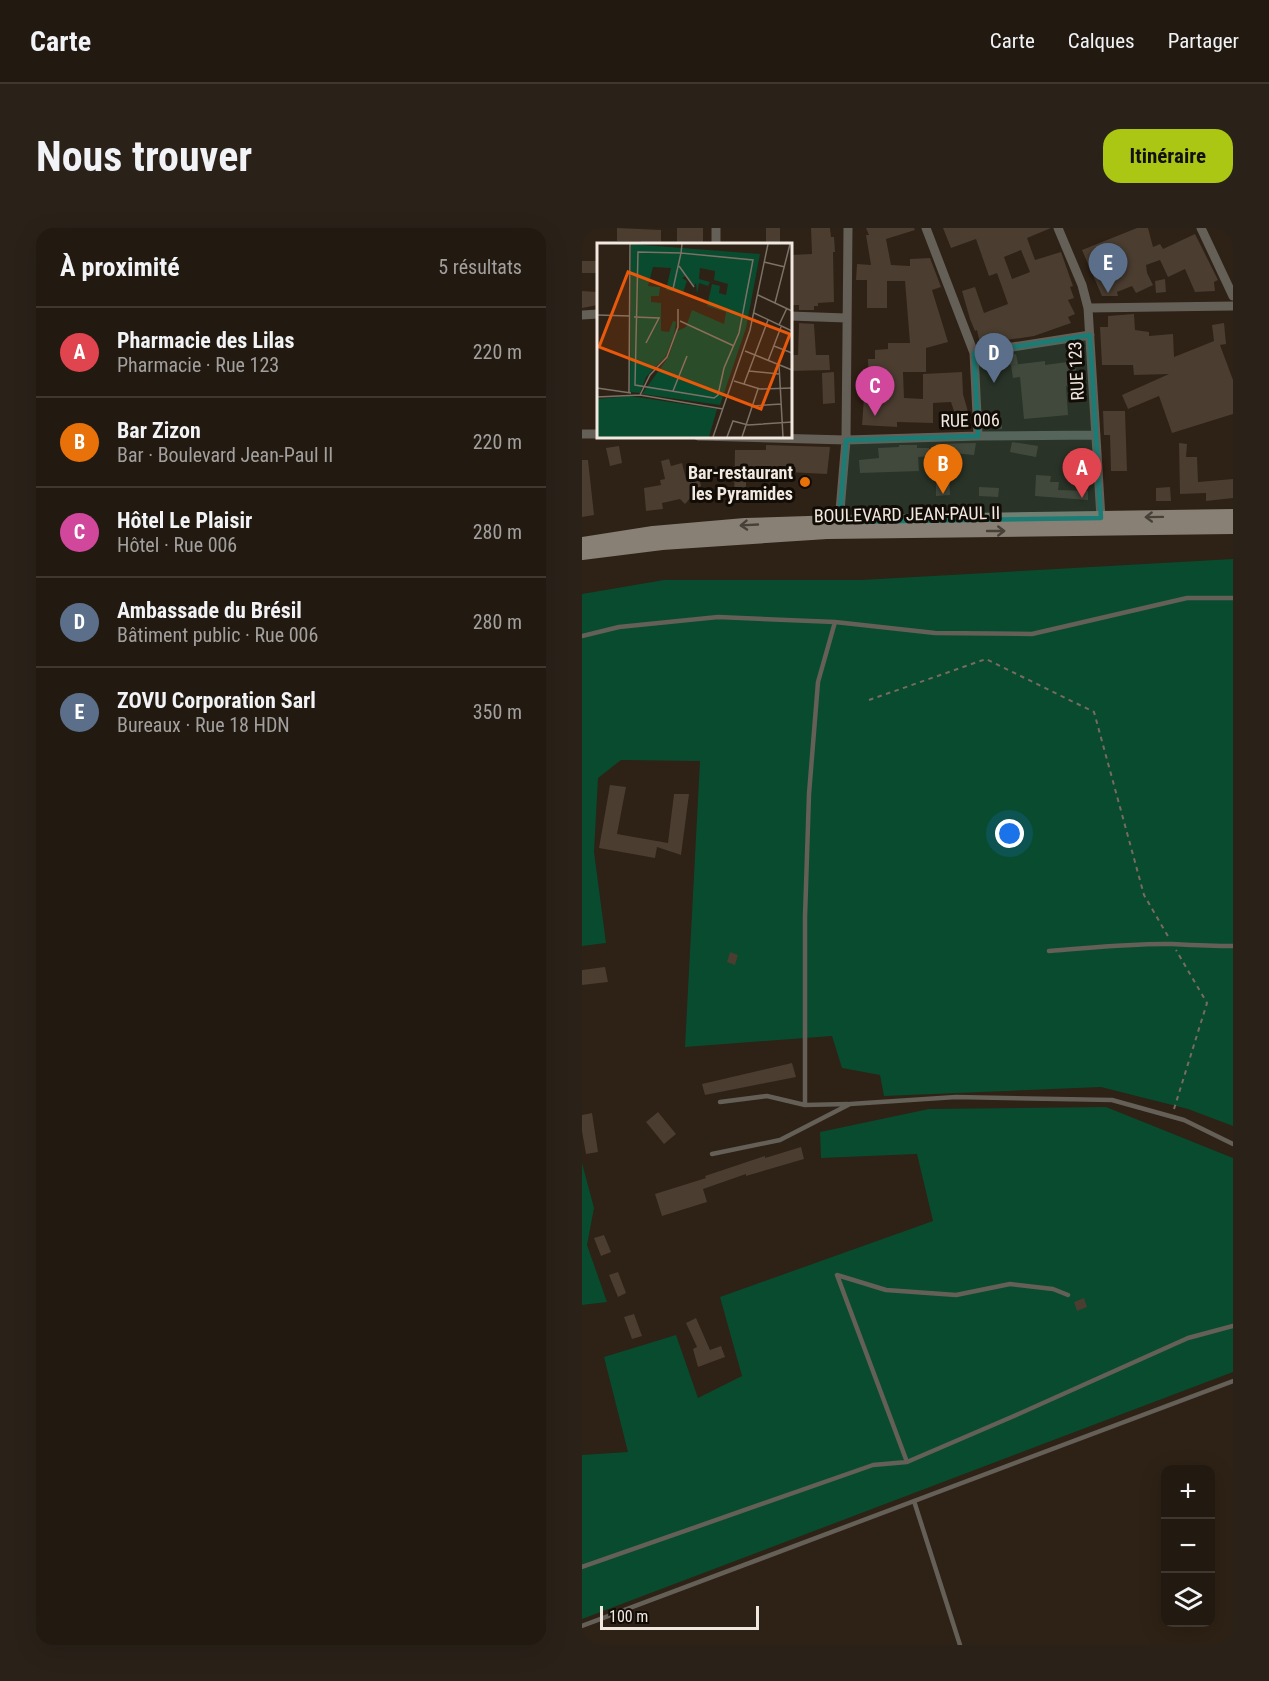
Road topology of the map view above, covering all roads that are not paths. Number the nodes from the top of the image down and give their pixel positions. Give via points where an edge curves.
1 (848, 228) edge
2 (926, 228) edge
3 (1058, 228) edge
4 (1201, 228) edge
5 (1233, 296) edge
6 (1233, 306) edge
7 (1088, 308) junction
8 (597, 314) edge
9 (582, 315) edge
10 (792, 316) edge
11 (846, 318) junction
12 (1090, 335) junction
13 (974, 353) junction
14 (1096, 435) junction
15 (978, 436) junction
16 (772, 438) edge
17 (846, 440) junction
18 (1233, 516) edge
19 (1101, 518) junction
20 (839, 522) junction
21 (1233, 527) edge
22 (582, 544) edge
23 (582, 553) edge
24 (1233, 598) edge
25 (835, 622) junction
26 (582, 636) edge
27 (1233, 946) edge
28 (1049, 951) dead end
29 (720, 1102) dead end
30 (850, 1104) junction
31 (805, 1105) junction
32 (1233, 1144) edge
33 (712, 1154) dead end
34 (1068, 1295) dead end
35 (1233, 1326) edge
36 (1233, 1382) edge
37 (907, 1462) junction
38 (914, 1502) junction
39 (582, 1567) edge
40 (582, 1626) edge
41 (960, 1645) edge

1 - 11 street
2 - 13 street
3 - 7 street, RUE 123
4 - 5 street
6 - 7 street
7 - 12 street, RUE 123
8 - 9 street
10 - 11 street
11 - 17 street
12 - 13 street
12 - 14 street, RUE 123
13 - 15 street
14 - 15 street, RUE 006
14 - 19 street, RUE 123
15 - 17 street, RUE 006
16 - 17 street, RUE 006
17 - 20 street
18 -> 19 main road, BOULEVARD JEAN-PAUL II
19 - 20 main road, BOULEVARD JEAN-PAUL II
20 -> 22 main road, BOULEVARD JEAN-PAUL II via 745,525
23 -> 21 main road, BOULEVARD JEAN-PAUL II via 662,543 826,532
24 - 25 lane via 1187,598 1032,634 935,633
25 - 26 lane via 718,617 619,627
25 - 31 lane via 818,682 809,794
27 - 28 lane via 1173,944
29 - 31 lane via 767,1096
30 - 31 lane
30 - 32 lane via 956,1097 1112,1100 1184,1120
30 - 33 lane via 780,1140
34 - 37 lane via 1053,1289 1010,1284 956,1295 886,1290 837,1275
35 - 37 lane via 1188,1338
36 - 38 lane
37 - 39 lane via 873,1465
38 - 40 lane
38 - 41 lane

